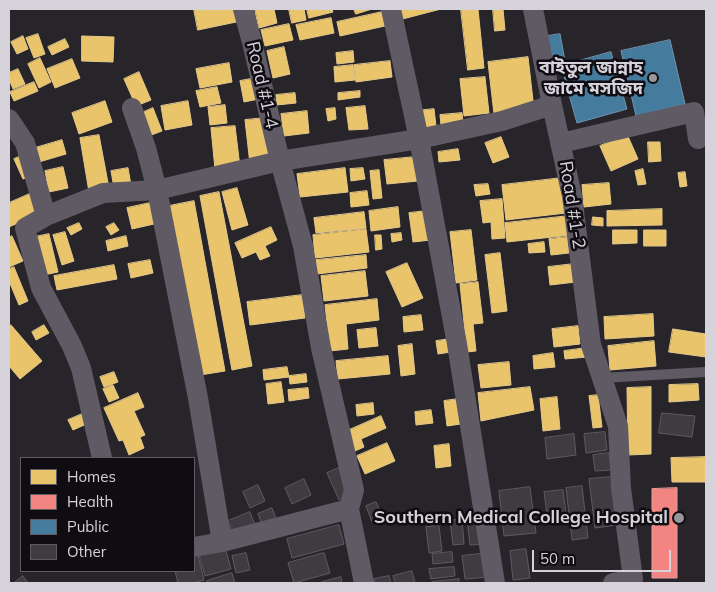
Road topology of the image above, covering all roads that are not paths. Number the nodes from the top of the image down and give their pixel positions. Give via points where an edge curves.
1 (242, 9) edge
2 (391, 9) edge
3 (533, 9) edge
4 (552, 105) junction
5 (132, 108) dead end
6 (9, 119) edge
7 (419, 139) junction
8 (698, 139) dead end
9 (561, 143) junction
10 (280, 161) junction
11 (156, 190) junction
12 (46, 216) junction
13 (706, 372) edge
14 (602, 378) junction
15 (102, 457) edge
16 (350, 509) junction
17 (222, 542) junction
18 (195, 547) edge
19 (364, 583) edge
20 (495, 583) edge
21 (613, 583) edge

1 - 10 street, Road #1-4
2 - 7 street
3 - 4 street, Road #1-2
4 - 7 street via 502,121
4 - 9 street, Road #1-2
5 - 11 street
6 - 12 street via 25,143
7 - 10 street
7 - 20 street via 457,344
8 - 9 street via 694,112
9 - 14 street, Road #1-2 via 572,196 591,344
10 - 11 street
10 - 16 street, Road #1-4 via 303,246 321,348 354,490
11 - 12 street via 103,193
11 - 17 street via 198,398
12 - 15 street via 25,228 41,288 81,368
13 - 14 lane
14 - 21 street, Road #1-2 via 618,426 621,488 633,579
16 - 17 street
16 - 19 street, Road #1-4
17 - 18 street

